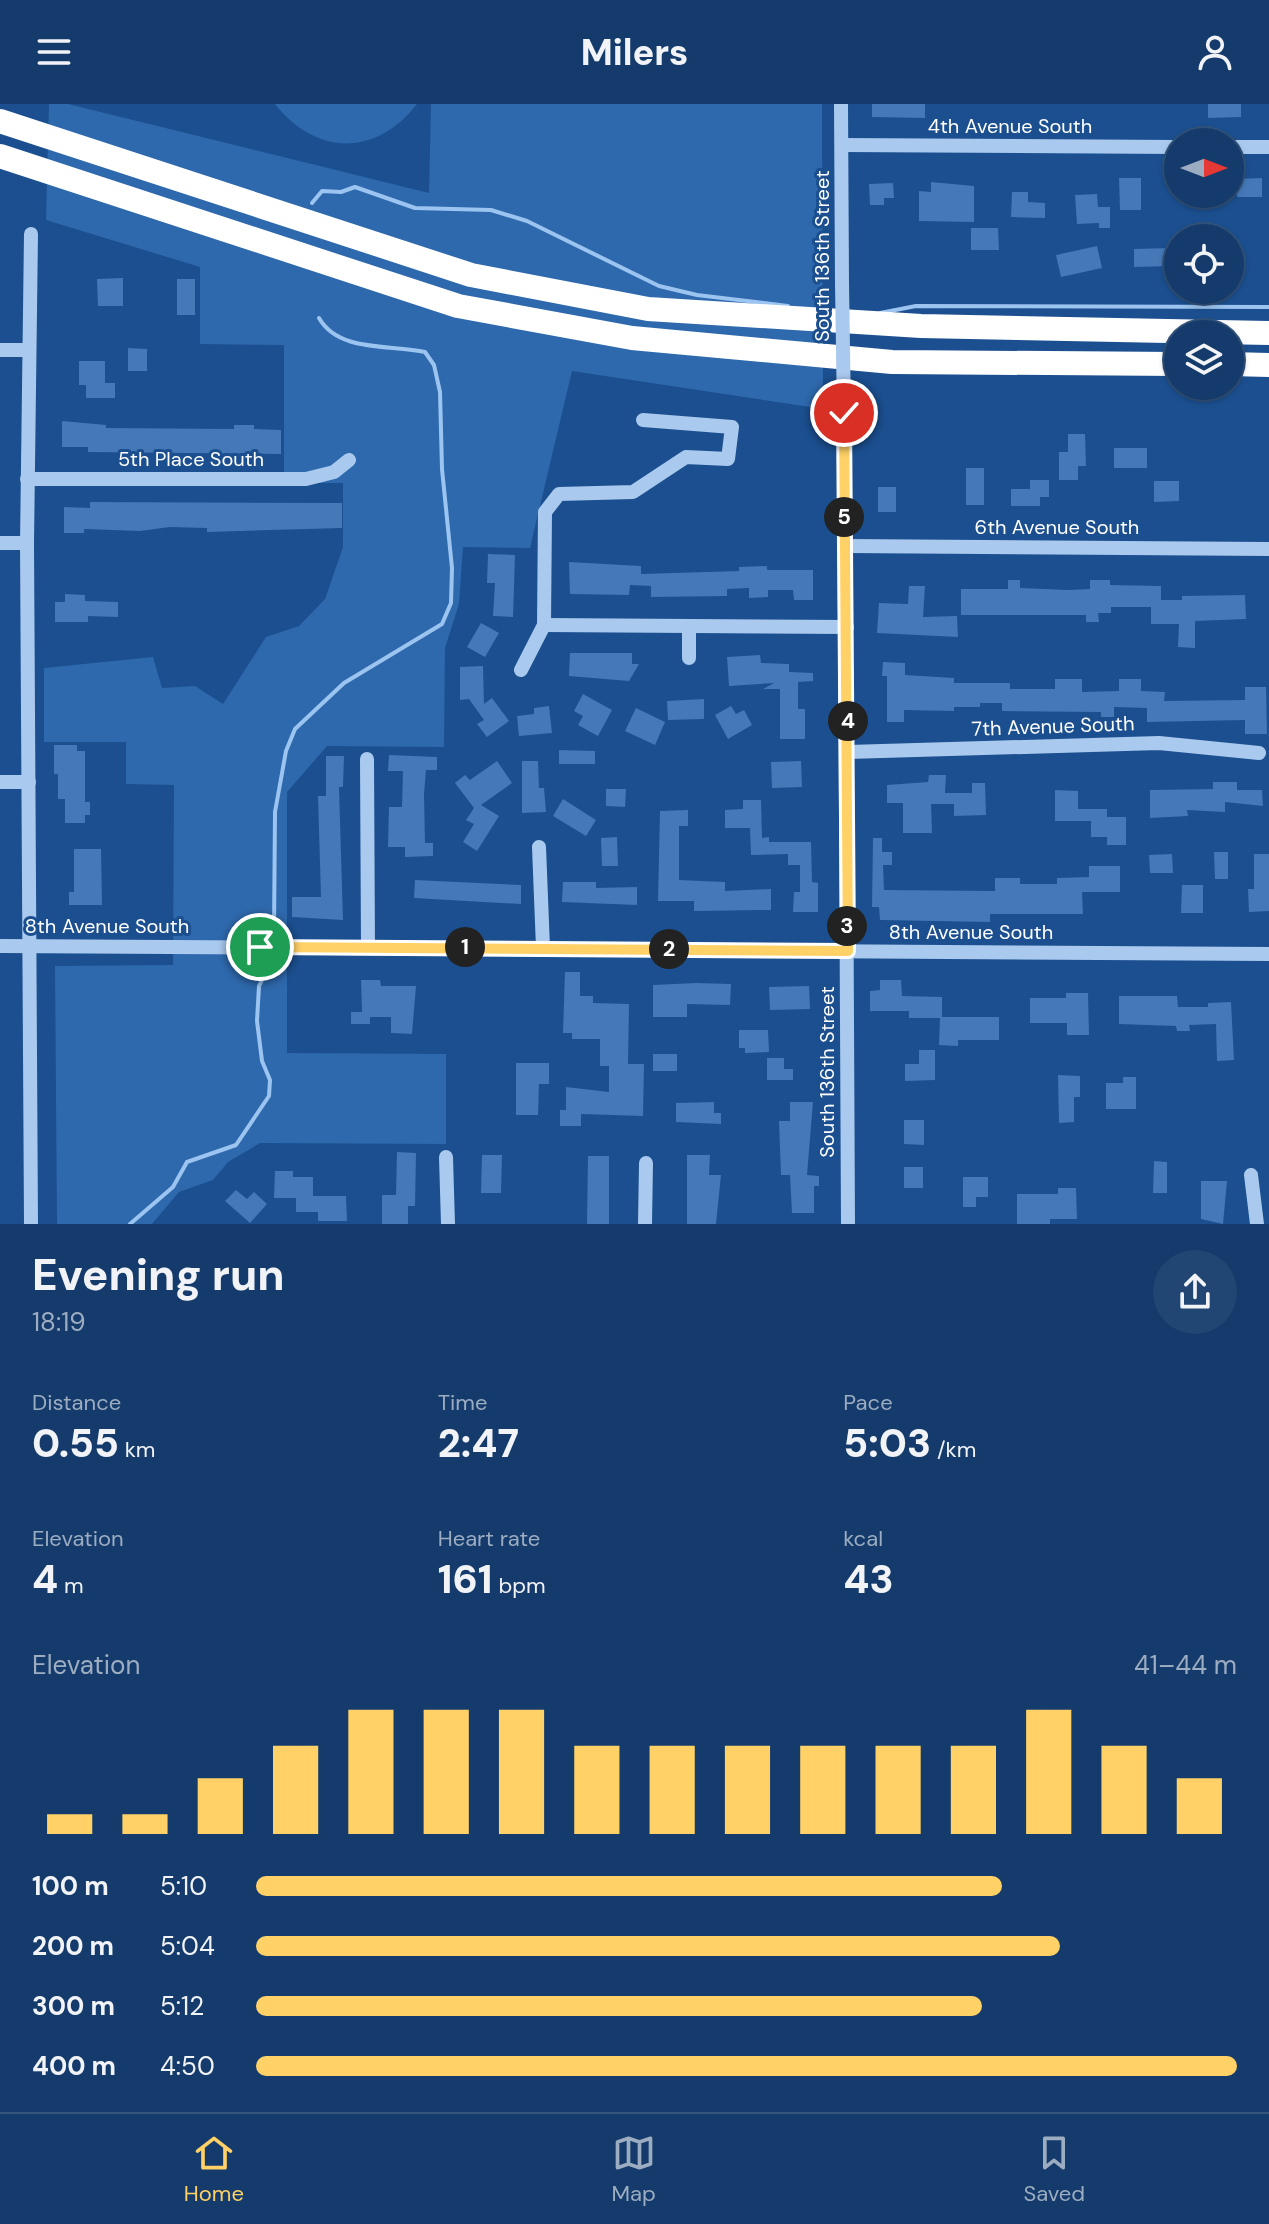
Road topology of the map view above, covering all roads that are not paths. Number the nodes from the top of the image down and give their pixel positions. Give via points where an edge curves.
1 (841, 104) edge
2 (0, 121) edge
3 (842, 145) junction
4 (1164, 147) edge
5 (1244, 147) edge
6 (1269, 147) edge
7 (0, 156) edge
8 (31, 234) dead end
9 (1269, 333) edge
10 (0, 350) edge
11 (27, 350) junction
12 (1164, 364) edge
13 (1244, 364) edge
14 (1269, 365) edge
15 (643, 420) dead end
16 (349, 460) dead end
17 (27, 479) junction
18 (0, 543) edge
19 (27, 543) junction
20 (845, 546) junction
21 (1269, 549) edge
22 (544, 625) junction
23 (689, 626) junction
24 (847, 627) junction
25 (689, 658) dead end
26 (521, 670) dead end
27 (848, 752) junction
28 (1259, 753) dead end
29 (367, 759) dead end
30 (0, 782) edge
31 (29, 782) junction
32 (539, 847) dead end
33 (0, 946) edge
34 (29, 946) junction
35 (368, 947) junction
36 (543, 948) junction
37 (848, 951) junction
38 (1269, 954) edge
39 (446, 1157) dead end
40 (646, 1163) dead end
41 (1251, 1175) dead end
42 (31, 1224) edge
43 (448, 1224) edge
44 (645, 1224) edge
45 (848, 1224) edge
46 (1257, 1224) edge

1 - 3 street, South 136th Street
2 - 9 highway via 471,275 648,309 921,326
3 - 4 street, 4th Avenue South
3 - 20 street, South 136th Street, bridge
5 - 6 street
7 - 12 highway via 458,306 632,338 892,362
8 - 11 street
10 - 11 street
11 - 17 street
13 - 14 highway
15 - 22 street via 732,427 728,459 686,457 633,492 559,494 545,512
16 - 17 street, 5th Place South via 334,472 306,479
17 - 19 street
18 - 19 street
19 - 31 street
20 - 21 street, 6th Avenue South
20 - 24 street, South 136th Street
22 - 23 street
22 - 26 street
23 - 24 street
23 - 25 street
24 - 27 street, South 136th Street
27 - 28 street, 7th Avenue South via 1159,743
27 - 37 street, South 136th Street
29 - 35 street
30 - 31 street
31 - 34 street
32 - 36 street
33 - 34 street, 8th Avenue South
34 - 35 street, 8th Avenue South
34 - 42 street
35 - 36 street, 8th Avenue South
36 - 37 street, 8th Avenue South
37 - 38 street, 8th Avenue South
37 - 45 street, South 136th Street
39 - 43 street
40 - 44 street
41 - 46 street

